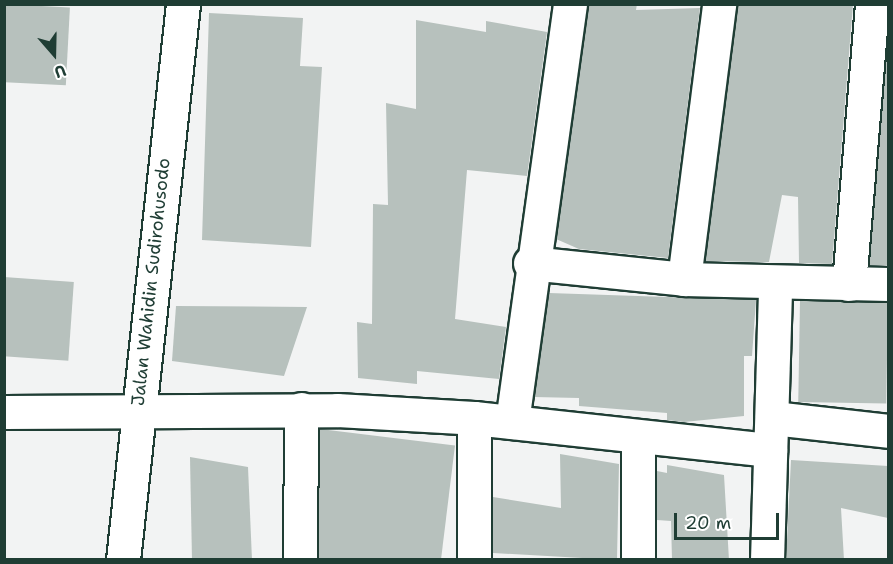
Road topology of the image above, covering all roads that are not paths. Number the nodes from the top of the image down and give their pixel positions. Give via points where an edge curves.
1 (183, 4) edge
2 (570, 4) edge
3 (719, 4) edge
4 (872, 4) edge
5 (530, 263) junction
6 (684, 279) junction
7 (775, 283) junction
8 (849, 284) junction
9 (888, 284) edge
10 (301, 409) junction
11 (136, 411) junction
12 (4, 412) edge
13 (474, 418) junction
14 (773, 418) junction
15 (512, 422) junction
16 (888, 431) edge
17 (638, 437) junction
18 (770, 450) junction
19 (123, 560) edge
20 (300, 560) edge
21 (474, 560) edge
22 (638, 560) edge
23 (767, 560) edge

1 - 11 main road, Jalan Wahidin Sudirohusodo
2 - 5 main road
3 - 6 main road
4 - 8 main road
5 - 6 main road
5 - 15 main road
6 - 7 main road
7 - 8 main road
7 - 14 main road
8 - 9 main road
10 - 11 main road
10 - 13 main road
10 - 20 main road
11 - 12 main road
11 - 19 main road, Jalan Wahidin Sudirohusodo
13 - 15 main road
13 - 21 main road
14 - 16 main road
14 - 18 main road
15 - 17 main road
17 - 18 main road
17 - 22 main road
18 - 23 main road

